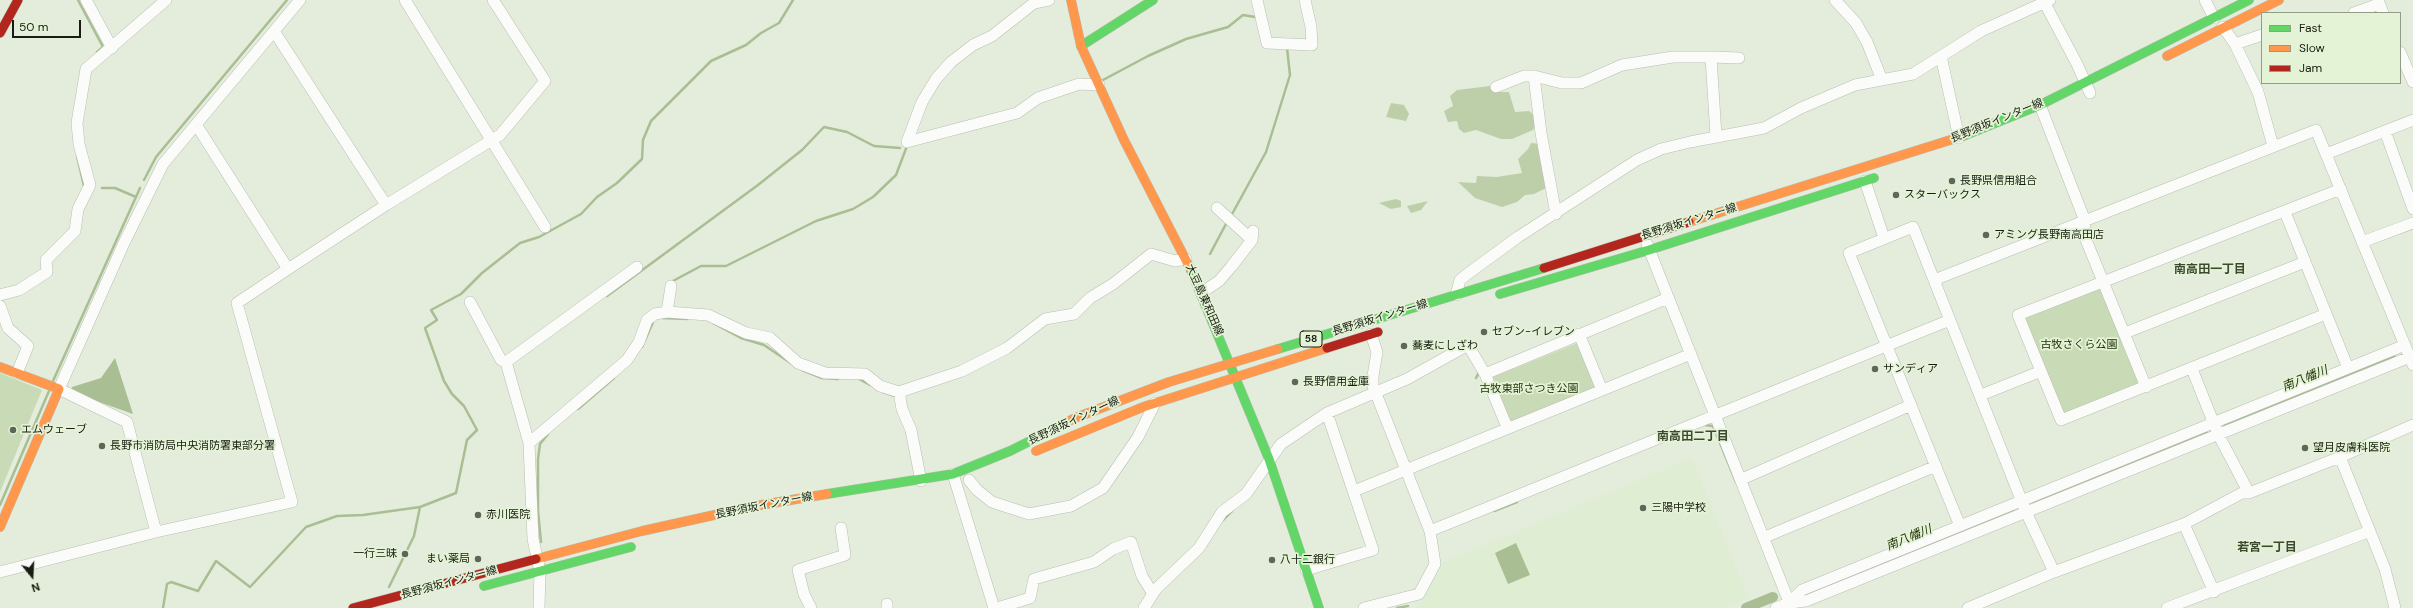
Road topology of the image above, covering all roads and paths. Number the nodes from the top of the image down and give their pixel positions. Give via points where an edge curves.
1 (18, 0) edge
2 (86, 0) edge
3 (166, 0) edge
4 (300, 0) edge
5 (405, 0) edge
6 (493, 0) edge
7 (1049, 0) edge
8 (1071, 0) edge
9 (1153, 0) edge
10 (1257, 0) edge
11 (1305, 0) edge
12 (1835, 0) edge
13 (2205, 0) edge
14 (2249, 0) edge
15 (2279, 0) edge
16 (2046, 1) edge
17 (2380, 6) edge
18 (2358, 12) edge
19 (2214, 18) junction
20 (2223, 28) junction
21 (274, 31) junction
22 (0, 33) edge
23 (2261, 35) edge
24 (2236, 44) junction
25 (1081, 46) junction
26 (112, 48) junction
27 (2401, 54) edge
28 (1941, 56) junction
29 (1711, 57) junction
30 (1739, 58) dead end
31 (2161, 59) dead end
32 (1534, 76) junction
33 (1882, 80) junction
34 (2413, 82) edge
35 (2085, 83) junction
36 (1099, 85) junction
37 (1496, 88) dead end
38 (2090, 93) dead end
39 (2043, 112) junction
40 (2413, 120) edge
41 (197, 126) junction
42 (2385, 131) junction
43 (1716, 136) junction
44 (1959, 138) junction
45 (491, 141) junction
46 (2273, 146) junction
47 (2326, 154) junction
48 (1887, 174) dead end
49 (1865, 181) junction
50 (2341, 189) junction
51 (386, 205) junction
52 (1217, 208) dead end
53 (2413, 209) edge
54 (2286, 212) junction
55 (1556, 214) junction
56 (2085, 221) junction
57 (2413, 223) edge
58 (545, 227) dead end
59 (1644, 235) junction
60 (1884, 238) junction
61 (2362, 242) junction
62 (1649, 250) junction
63 (1186, 260) junction
64 (2305, 262) junction
65 (636, 267) dead end
66 (288, 269) junction
67 (1934, 280) junction
68 (2104, 280) junction
69 (671, 286) dead end
70 (1201, 293) junction
71 (0, 295) edge
72 (1456, 296) junction
73 (1489, 297) dead end
74 (1668, 298) junction
75 (470, 302) dead end
76 (0, 306) edge
77 (667, 312) junction
78 (2326, 314) junction
79 (1950, 320) junction
80 (1386, 329) dead end
81 (1371, 334) junction
82 (1579, 334) junction
83 (2125, 334) junction
84 (1887, 345) junction
85 (2405, 345) junction
86 (1690, 354) junction
87 (2411, 361) edge
88 (506, 362) junction
89 (1231, 363) junction
90 (0, 367) edge
91 (2348, 368) junction
92 (2192, 369) junction
93 (2039, 372) junction
94 (17, 373) junction
95 (1485, 374) junction
96 (1237, 378) junction
97 (54, 387) junction
98 (2146, 387) junction
99 (1602, 390) junction
100 (899, 392) junction
101 (1376, 392) junction
102 (1981, 395) junction
103 (1155, 403) junction
104 (1911, 405) junction
105 (1327, 413) junction
106 (1715, 415) junction
107 (2213, 423) junction
108 (2413, 425) edge
109 (1507, 427) junction
110 (2218, 434) junction
111 (529, 443) junction
112 (1029, 454) dead end
113 (2340, 457) junction
114 (1269, 459) junction
115 (1936, 466) junction
116 (1406, 469) junction
117 (972, 479) joint
118 (1742, 479) junction
119 (921, 481) junction
120 (952, 482) junction
121 (1354, 491) junction
122 (2249, 493) junction
123 (2022, 501) junction
124 (2026, 512) junction
125 (2184, 524) junction
126 (1960, 526) junction
127 (0, 527) edge
128 (841, 528) dead end
129 (2370, 530) junction
130 (1430, 531) junction
131 (156, 532) junction
132 (1765, 537) junction
133 (638, 545) dead end
134 (537, 558) junction
135 (1306, 570) junction
136 (540, 571) junction
137 (0, 572) edge
138 (2054, 572) junction
139 (474, 588) dead end
140 (2214, 592) junction
141 (1153, 594) junction
142 (1790, 605) edge
143 (352, 608) edge
144 (539, 608) edge
145 (811, 608) edge
146 (994, 608) edge
147 (997, 608) edge
148 (1144, 608) edge
149 (1319, 608) edge
150 (1364, 608) edge
151 (1776, 608) edge
152 (1968, 608) edge
153 (2167, 608) edge
154 (2394, 608) edge

1 - 22 main road
2 - 26 street
3 - 26 street
4 - 21 street
5 - 45 street
6 - 45 street via 544,81 500,135
7 - 36 street via 1034,3 992,36 974,45 951,62 936,79 922,102 907,142 1017,114 1038,98 1079,84
8 - 25 main road, 大豆島東和田線
9 - 25 main road
10 - 11 street via 1267,43 1312,45
12 - 33 street via 1856,23 1867,42
13 - 19 street
14 - 19 main road, 長野須坂インター線 / 58
15 - 20 main road
16 - 28 street via 1981,31
16 - 35 street
17 - 18 street
19 - 35 main road, 長野須坂インター線 / 58
20 - 24 street
20 - 31 main road
21 - 41 street
21 - 51 street
23 - 24 street
24 - 46 street via 2258,92
25 - 36 main road, 大豆島東和田線
26 - 71 street via 86,69 77,123 79,144 90,185 78,208 75,231 46,260 47,272 19,290
27 - 34 street
28 - 33 street via 1914,74
28 - 44 street
29 - 30 street
29 - 32 street via 1673,57 1622,65 1581,83 1562,83
29 - 43 street
32 - 37 street via 1524,76
32 - 55 street via 1541,133
33 - 43 street via 1855,85 1801,108 1764,128
35 - 38 street
35 - 39 main road, 長野須坂インター線 / 58
36 - 63 main road, 大豆島東和田線 via 1124,140
39 - 44 main road, 長野須坂インター線 / 58
39 - 56 street
40 - 42 street
41 - 66 street
41 - 97 street via 163,164
42 - 47 street
42 - 53 street
43 - 55 street via 1661,149 1637,160
44 - 59 main road, 長野須坂インター線 / 58
45 - 51 street
45 - 58 street
46 - 47 street via 2316,130
46 - 56 street
47 - 50 street
48 - 49 main road, 長野須坂インター線
49 - 60 street
49 - 62 main road, 長野須坂インター線
50 - 54 street
50 - 61 street
51 - 66 street
52 - 70 street via 1252,236 1219,281
54 - 64 street
54 - 68 street
55 - 72 street via 1518,237 1460,280
56 - 67 street
56 - 68 street via 2084,235
57 - 61 street
59 - 62 street
59 - 72 main road, 長野須坂インター線 / 58
60 - 67 street via 1913,227
60 - 84 street via 1849,252
61 - 85 street
62 - 73 main road, 長野須坂インター線
62 - 74 street
63 - 70 main road, 大豆島東和田線
63 - 100 street via 1175,261 1151,254 1113,284 1090,298 1074,314 1045,319 1007,348 962,372
64 - 78 street
64 - 83 street
65 - 88 street
66 - 131 street via 237,303 292,502
67 - 79 street
68 - 83 street
68 - 93 street via 2018,315
69 - 77 street
70 - 89 main road, 大豆島東和田線
72 - 89 main road, 長野須坂インター線 / 58
74 - 82 street
74 - 86 street
75 - 88 street via 501,360
76 - 94 street via 8,328 28,346
77 - 100 street via 708,314 746,334 770,338 798,363 825,373 865,374 880,386
77 - 111 street via 655,314 648,320 639,342 627,360
78 - 91 street
78 - 92 street
79 - 84 street
79 - 102 street
80 - 81 main road, 長野須坂インター線 / 58
81 - 96 main road, 長野須坂インター線 / 58
81 - 101 street via 1377,352 1372,381
82 - 95 street
82 - 99 street
83 - 98 street
84 - 104 street
84 - 106 street
85 - 87 street
85 - 91 street
86 - 99 street
86 - 106 street
87 - 110 street
88 - 111 street
89 - 96 main road, 大豆島東和田線
89 - 120 main road, 長野須坂インター線 / 58 via 1133,394 1075,418
90 - 94 main road
91 - 107 street
92 - 98 street
92 - 107 street
93 - 98 street via 2061,420
93 - 102 street
94 - 97 main road
95 - 101 street via 1468,345 1407,379
95 - 109 street
96 - 103 main road, 長野須坂インター線 / 58
96 - 114 main road, 大豆島東和田線
97 - 127 main road
97 - 131 street via 126,422
99 - 109 street
100 - 119 street via 902,409 911,430
101 - 105 street
101 - 116 street
102 - 123 street
103 - 112 main road, 長野須坂インター線 / 58 via 1075,433
103 - 117 street via 1138,437 1103,488 1071,506 1029,514 992,502 976,490
104 - 115 street
104 - 118 street
105 - 114 street via 1281,444
105 - 121 street
106 - 118 street
106 - 130 street
107 - 110 street
107 - 123 street
108 - 113 street
109 - 116 street
110 - 122 street
110 - 124 street
111 - 134 street via 533,539
113 - 122 street
113 - 129 street
114 - 135 main road, 大豆島東和田線
114 - 141 street via 1246,494 1216,519 1199,548
115 - 126 street
115 - 132 street
116 - 121 street
116 - 130 street
117 - 120 main road, 長野須坂インター線 / 58
118 - 132 street
119 - 120 main road, 長野須坂インター線 / 58
119 - 134 main road, 長野須坂インター線 / 58 via 755,506
120 - 146 street
121 - 135 street via 1373,550
122 - 125 street via 2242,493
123 - 124 street
123 - 126 street
124 - 138 street
124 - 142 street via 1806,601
125 - 138 street
125 - 140 street
126 - 142 street via 1802,590
128 - 145 street via 845,555 798,570 804,594
129 - 140 street
129 - 154 street via 2385,569
130 - 150 street via 1435,564 1420,594
131 - 137 street
132 - 142 street
133 - 136 main road, 長野須坂インター線
134 - 136 street
134 - 143 main road, 長野須坂インター線 / 58
135 - 149 main road, 大豆島東和田線
136 - 139 main road, 長野須坂インター線
136 - 144 street
138 - 152 street
140 - 153 street
141 - 147 street via 1142,576 1131,542 1094,562 1034,580 1030,598
141 - 148 street
142 - 151 street

